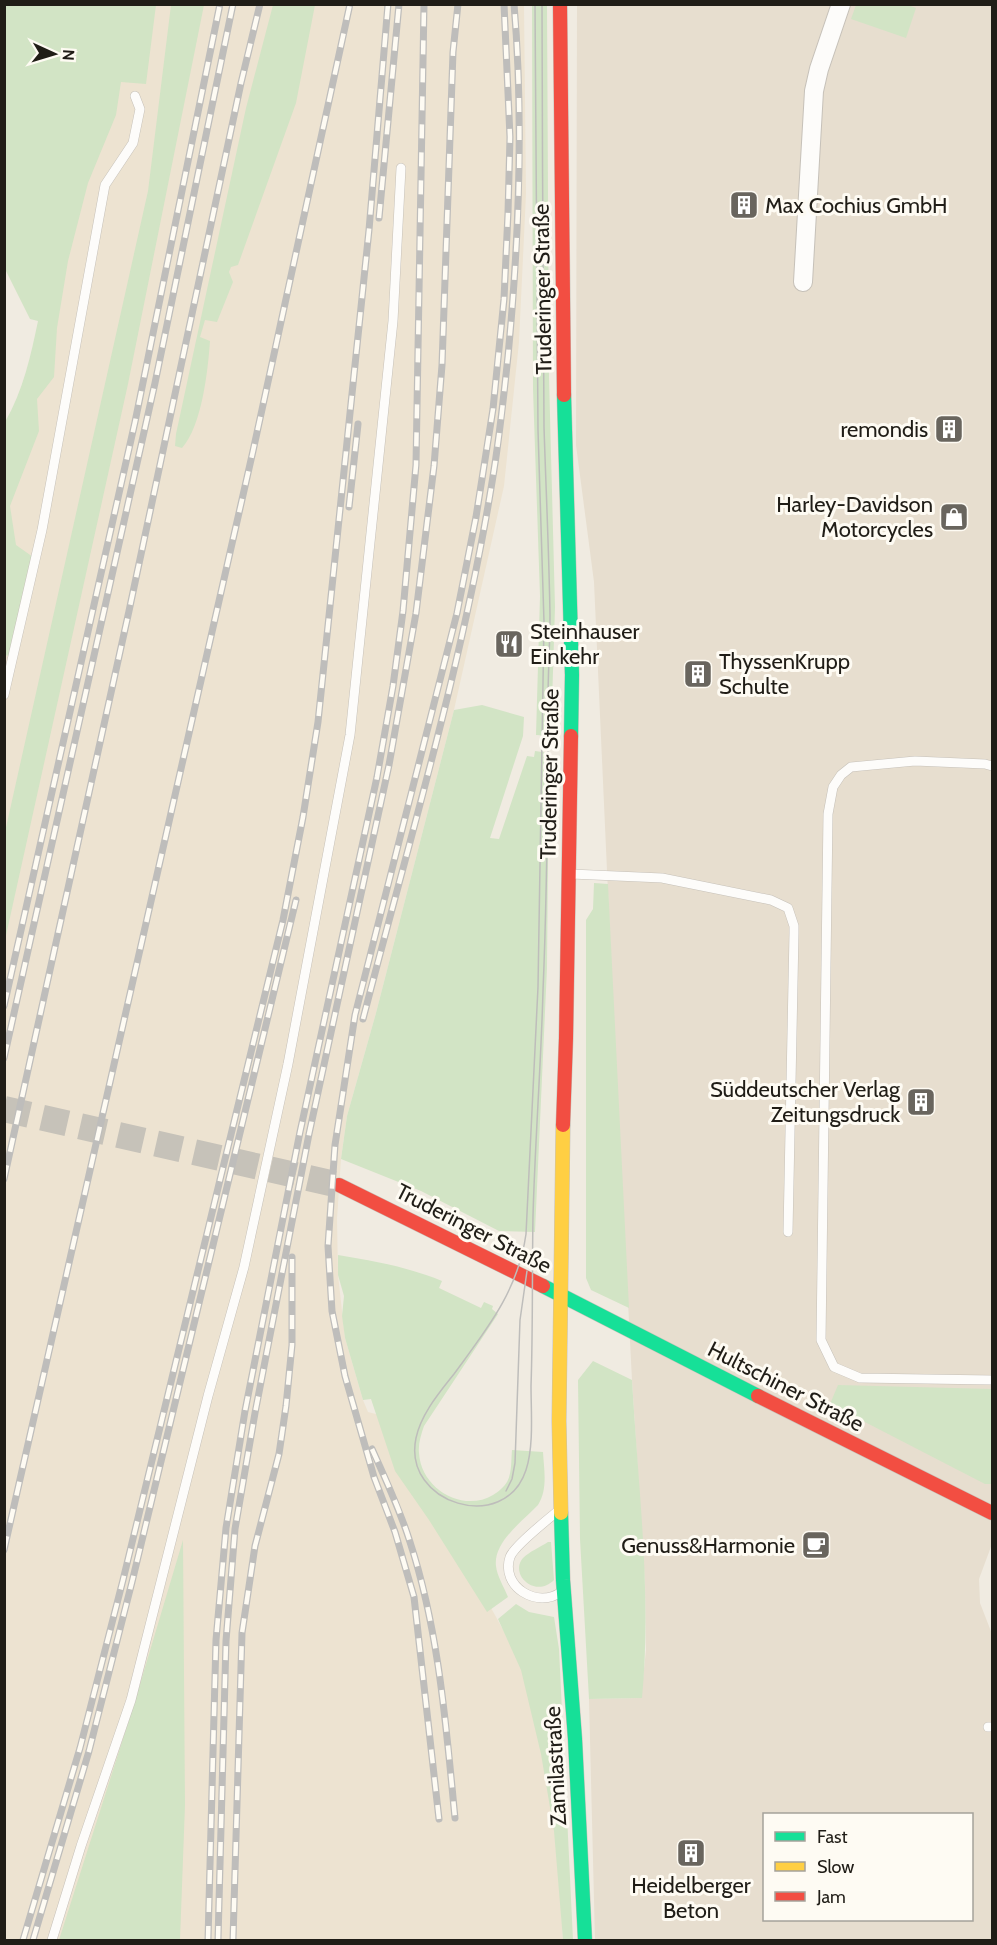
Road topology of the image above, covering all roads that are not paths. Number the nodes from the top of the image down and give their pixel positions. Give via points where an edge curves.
1 (560, 4) edge
2 (841, 4) edge
3 (135, 96) dead end
4 (401, 168) dead end
5 (803, 282) dead end
6 (4, 695) edge
7 (993, 766) edge
8 (568, 874) junction
9 (339, 1185) tunnel mouth
10 (788, 1232) dead end
11 (561, 1295) junction
12 (993, 1380) edge
13 (562, 1507) junction
14 (993, 1513) edge
15 (564, 1589) junction
16 (52, 1941) edge
17 (585, 1941) edge

1 - 8 street, Truderinger Straße via 572,675
2 - 5 street via 814,91
3 - 6 lane via 140,109 133,143 105,185 42,530
4 - 16 lane via 393,321 350,735 288,1064 244,1267 131,1700
7 - 12 lane via 915,761 851,767 833,787 828,814 821,1340 834,1367 860,1378
8 - 10 lane via 662,878 771,900 788,908 794,926
8 - 11 street, Truderinger Straße
9 - 11 street, Truderinger Straße
11 - 13 street, Zamilastraße
11 - 14 street, Hultschiner Straße
13 - 15 street, Zamilastraße
13 - 15 lane via 513,1552 508,1570 520,1590 538,1598 554,1596
15 - 17 street, Zamilastraße

